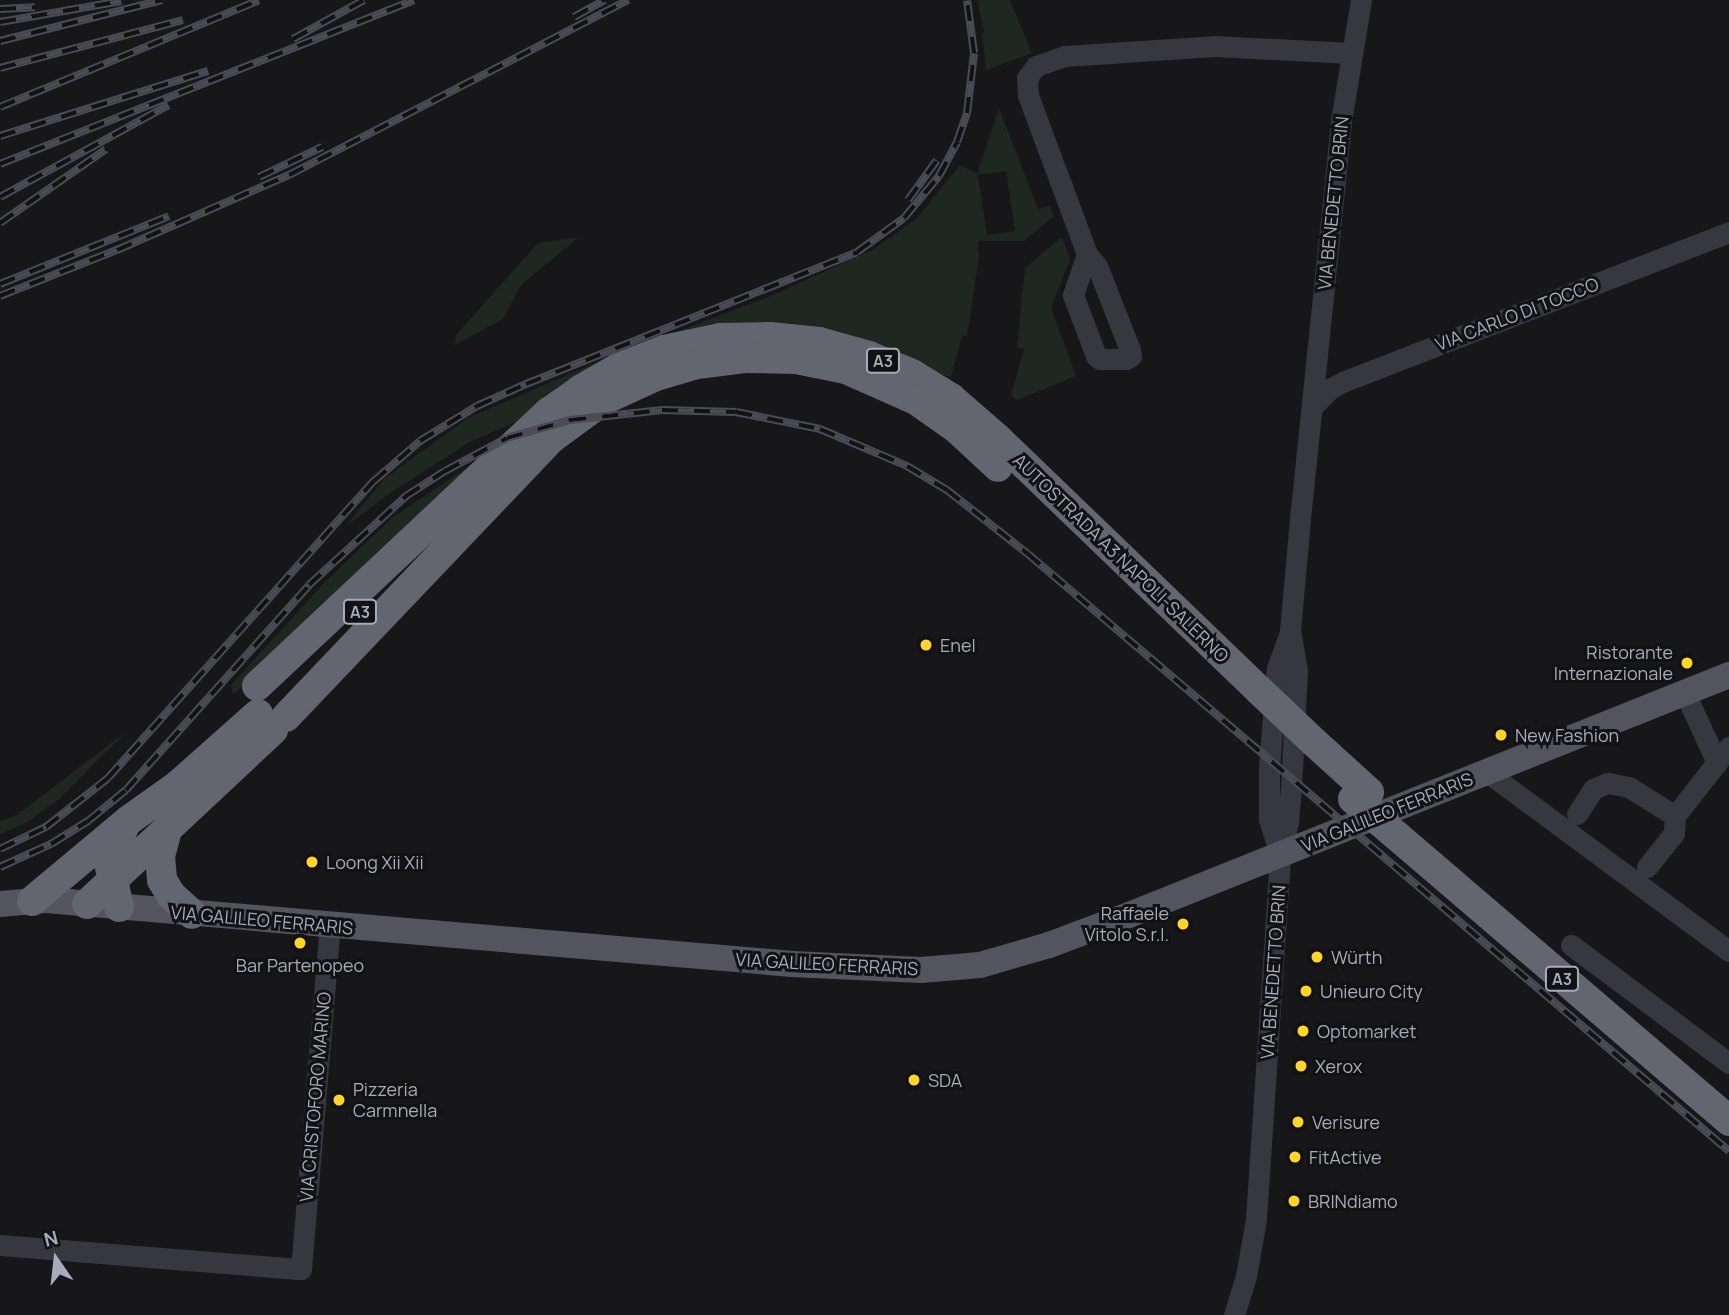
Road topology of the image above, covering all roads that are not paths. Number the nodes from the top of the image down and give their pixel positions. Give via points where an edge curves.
1 (1361, 0) edge
2 (1351, 53) junction
3 (1729, 232) edge
4 (1087, 254) dead end
5 (1312, 407) junction
6 (450, 525) junction
7 (1729, 675) edge
8 (1685, 693) junction
9 (265, 708) junction
10 (1723, 755) edge
11 (1487, 772) junction
12 (1577, 814) dead end
13 (1675, 816) junction
14 (129, 820) junction
15 (167, 830) junction
16 (1404, 833) junction
17 (1280, 855) junction
18 (1647, 867) dead end
19 (115, 894) junction
20 (32, 901) junction
21 (0, 904) edge
22 (87, 904) joint
23 (192, 914) junction
24 (330, 925) junction
25 (1570, 945) dead end
26 (1729, 951) edge
27 (1729, 1063) edge
28 (1729, 1102) edge
29 (1729, 1121) edge
30 (0, 1245) edge
31 (1234, 1315) edge

1 - 2 street, VIA BENEDETTO BRIN
2 - 4 street via 1214,46 1065,56 1036,66 1027,78 1028,95
2 - 5 street, VIA BENEDETTO BRIN
3 - 5 street, VIA CARLO DI TOCCO via 1345,381
5 - 17 street, VIA BENEDETTO BRIN via 1290,631 1277,668 1269,767 1269,820
6 - 9 highway, A3
6 - 9 highway, A3 via 393,556
6 - 16 highway, AUTOSTRADA A3 NAPOLI-SALERNO / A3, bridge via 552,438 638,382 720,360 772,358 827,365 893,388 956,428
7 - 8 main road, VIA GALILEO FERRARIS
8 - 10 street
8 - 11 main road, VIA GALILEO FERRARIS
9 - 14 highway, A3 via 178,785
9 - 15 highway, A3
10 - 13 street
11 - 17 main road, VIA GALILEO FERRARIS
11 - 26 street
12 - 13 street via 1593,789 1608,783 1629,787
13 - 18 street via 1674,833
14 - 19 highway, A3 via 108,859
14 - 20 highway, A3
15 - 19 highway, A3
15 - 23 highway via 160,856 162,880
16 - 28 highway, AUTOSTRADA A3 NAPOLI-SALERNO / A3
16 - 29 highway, AUTOSTRADA A3 NAPOLI-SALERNO / A3
17 - 24 main road, VIA GALILEO FERRARIS via 1049,945 998,961 937,969 792,964
17 - 31 street, VIA BENEDETTO BRIN via 1256,1219
19 - 22 highway, A3
19 - 23 main road, VIA GALILEO FERRARIS
20 - 21 main road
20 - 22 main road
23 - 24 main road, VIA GALILEO FERRARIS
24 - 30 street, VIA CRISTOFORO MARINO via 301,1269
25 - 27 street

